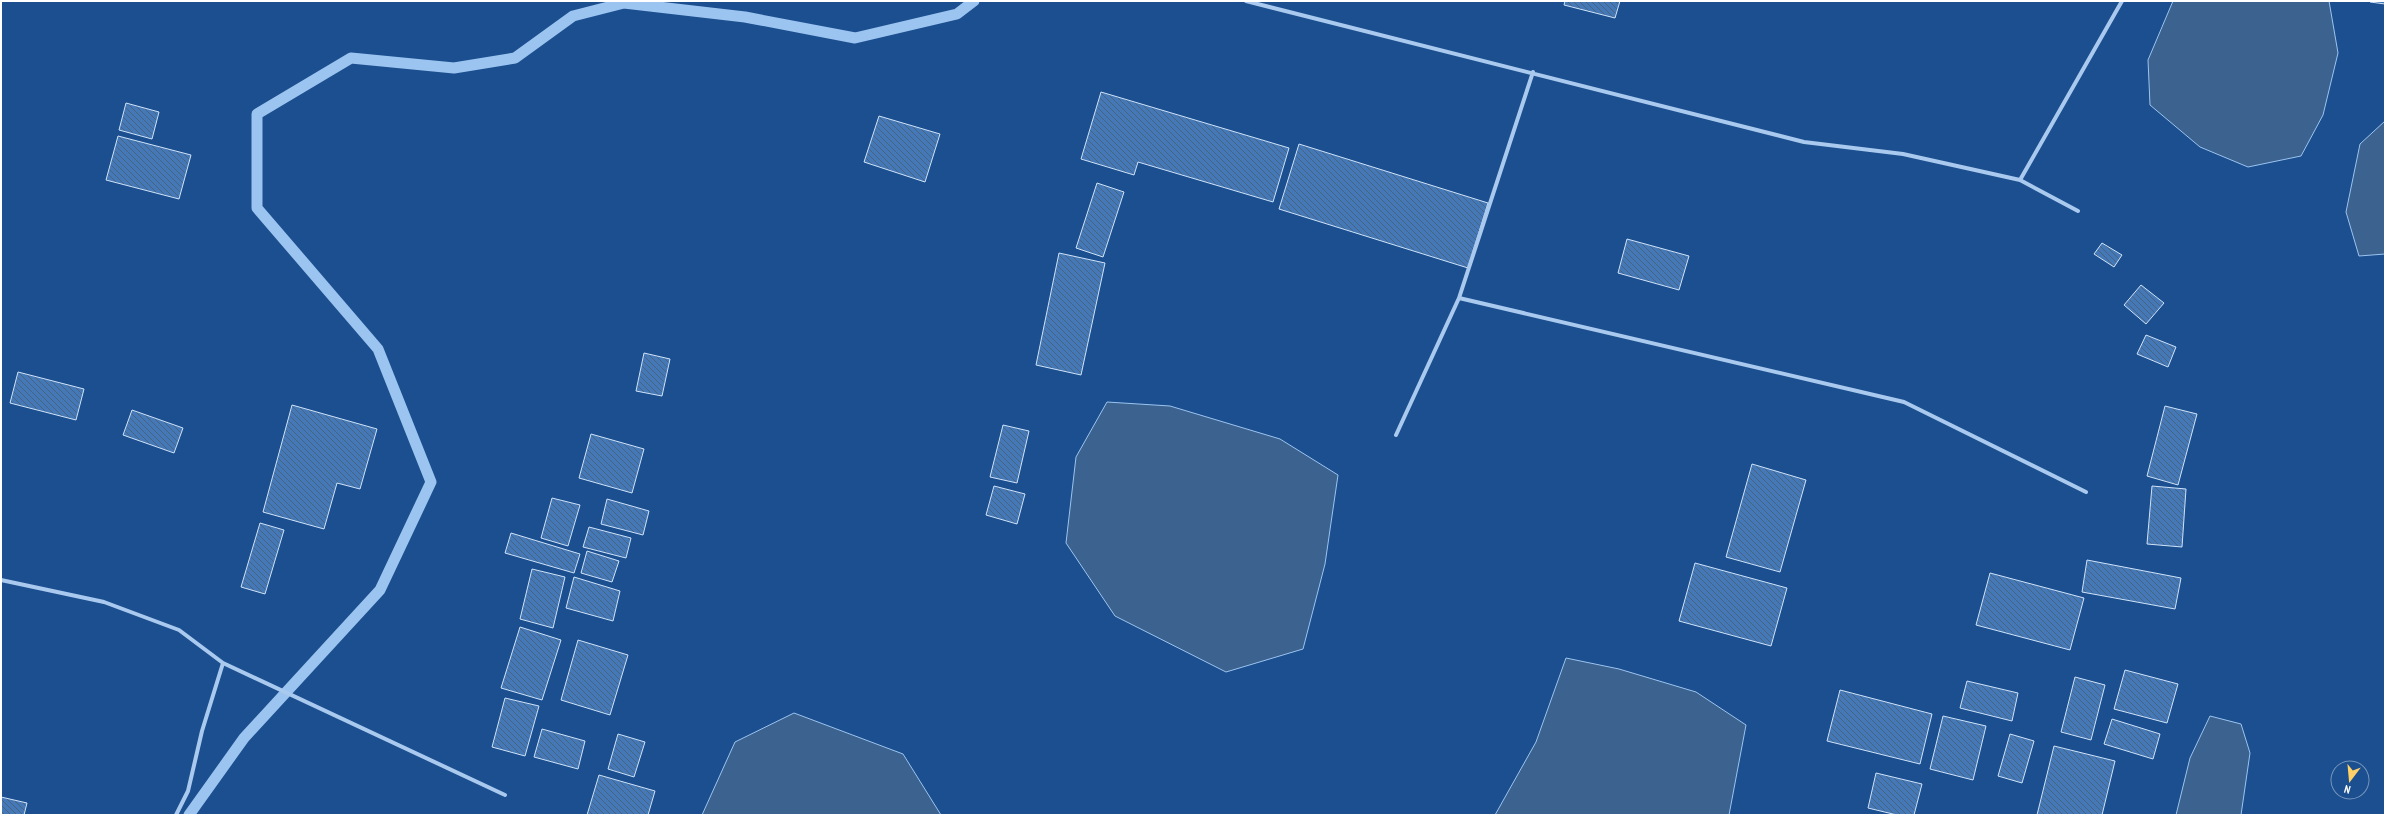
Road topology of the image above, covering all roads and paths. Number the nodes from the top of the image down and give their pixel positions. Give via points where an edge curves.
1 (1246, 1) edge
2 (2122, 1) edge
3 (1533, 72) junction
4 (2020, 180) junction
5 (2078, 211) dead end
6 (1459, 298) junction
7 (1396, 435) dead end
8 (2086, 492) dead end
9 (1, 580) edge
10 (223, 663) junction
11 (505, 795) dead end
12 (176, 815) edge

1 - 3 street
2 - 4 street
3 - 4 street via 1804,142 1903,154
3 - 6 street
4 - 5 street
6 - 7 street
6 - 8 street via 1904,402
9 - 10 street via 104,602 179,630
10 - 11 street
10 - 12 street via 202,731 188,792

